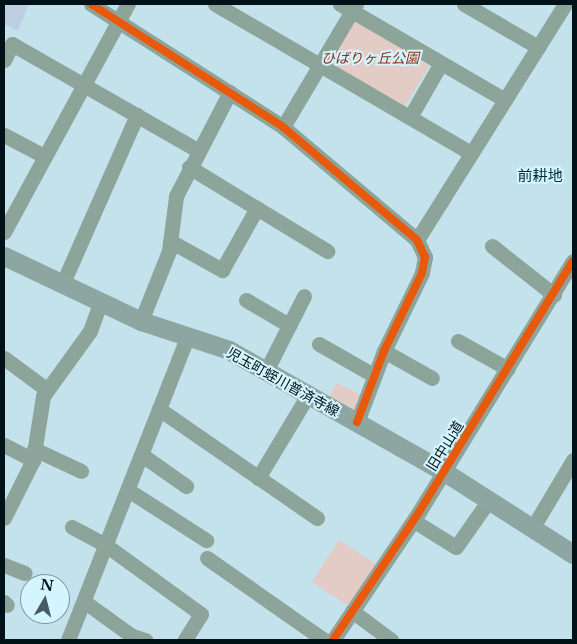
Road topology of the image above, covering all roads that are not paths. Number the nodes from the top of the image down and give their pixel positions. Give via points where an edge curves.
1 (91, 4) edge
2 (128, 4) edge
3 (216, 4) edge
4 (464, 4) edge
5 (566, 4) edge
6 (349, 6) edge
7 (117, 21) junction
8 (538, 47) junction
9 (4, 60) edge
10 (440, 63) junction
11 (320, 65) junction
12 (83, 83) junction
13 (230, 92) junction
14 (504, 100) junction
15 (137, 115) junction
16 (410, 117) junction
17 (283, 127) junction
18 (4, 135) edge
19 (196, 150) junction
20 (471, 154) junction
21 (44, 156) junction
22 (189, 167) junction
23 (257, 208) junction
24 (4, 232) edge
25 (416, 240) junction
26 (170, 241) junction
27 (492, 246) dead end
28 (328, 251) dead end
29 (4, 256) edge
30 (573, 261) edge
31 (62, 285) junction
32 (554, 295) junction
33 (304, 296) dead end
34 (246, 300) dead end
35 (100, 303) junction
36 (141, 320) junction
37 (289, 325) junction
38 (187, 338) junction
39 (458, 341) dead end
40 (319, 344) dead end
41 (384, 350) junction
42 (4, 358) edge
43 (508, 369) junction
44 (266, 371) junction
45 (375, 376) junction
46 (432, 378) dead end
47 (46, 390) junction
48 (308, 395) junction
49 (159, 410) junction
50 (357, 422) junction
51 (4, 445) edge
52 (33, 454) junction
53 (142, 455) junction
54 (573, 460) edge
55 (81, 471) dead end
56 (443, 471) junction
57 (258, 478) junction
58 (186, 486) dead end
59 (128, 490) junction
60 (489, 500) junction
61 (4, 518) edge
62 (317, 518) dead end
63 (414, 521) junction
64 (72, 527) dead end
65 (533, 528) junction
66 (206, 540) dead end
67 (107, 546) junction
68 (573, 554) edge
69 (207, 558) dead end
70 (4, 565) edge
71 (24, 573) dead end
72 (85, 602) junction
73 (352, 611) junction
74 (68, 640) edge
75 (145, 640) edge
76 (185, 640) edge
77 (324, 640) edge
78 (333, 640) edge
79 (391, 640) edge

1 - 7 street
2 - 7 street
3 - 11 street
4 - 8 street
5 - 8 street
6 - 10 street
6 - 11 street
7 - 12 street
7 - 13 street
8 - 14 street
9 - 12 street via 12,44
10 - 14 street
10 - 16 street
11 - 16 street
11 - 17 street
12 - 15 street
12 - 21 street
13 - 17 street
13 - 19 street
14 - 20 street
15 - 19 street
15 - 31 street
16 - 20 street
17 - 25 street
18 - 21 street
19 - 22 street
20 - 25 street
21 - 24 street
22 - 23 street
22 - 26 street via 176,196
23 - 26 street via 222,270
23 - 28 street
25 - 41 street via 425,257 422,272
26 - 36 street
27 - 32 street
29 - 31 main road, 児玉町蛭川普済寺線
30 - 32 street, 旧中山道
31 - 35 main road, 児玉町蛭川普済寺線
32 - 43 street, 旧中山道
33 - 37 street
34 - 37 street
35 - 36 main road, 児玉町蛭川普済寺線
35 - 47 street via 90,331
36 - 38 main road, 児玉町蛭川普済寺線
37 - 44 street
38 - 44 main road, 児玉町蛭川普済寺線 via 229,350
38 - 49 street
39 - 43 street
40 - 45 street
41 - 45 street
41 - 46 street
42 - 47 street
43 - 56 street, 旧中山道
44 - 48 main road, 児玉町蛭川普済寺線
45 - 50 street
47 - 52 street
48 - 50 main road, 児玉町蛭川普済寺線
48 - 57 street
49 - 53 street
49 - 57 street
50 - 56 main road, 児玉町蛭川普済寺線
51 - 52 street
52 - 55 street
52 - 61 street
53 - 58 street
53 - 59 street
54 - 65 street
56 - 60 main road, 児玉町蛭川普済寺線
56 - 63 street, 旧中山道
57 - 62 street
59 - 66 street
59 - 67 street
60 - 63 street via 456,547
60 - 65 main road, 児玉町蛭川普済寺線
63 - 73 street, 旧中山道
64 - 67 street
65 - 68 main road, 児玉町蛭川普済寺線
67 - 72 street
67 - 76 street via 201,614
69 - 77 street
70 - 71 street
72 - 74 street
72 - 75 street via 132,636
73 - 78 street, 旧中山道
73 - 79 street

